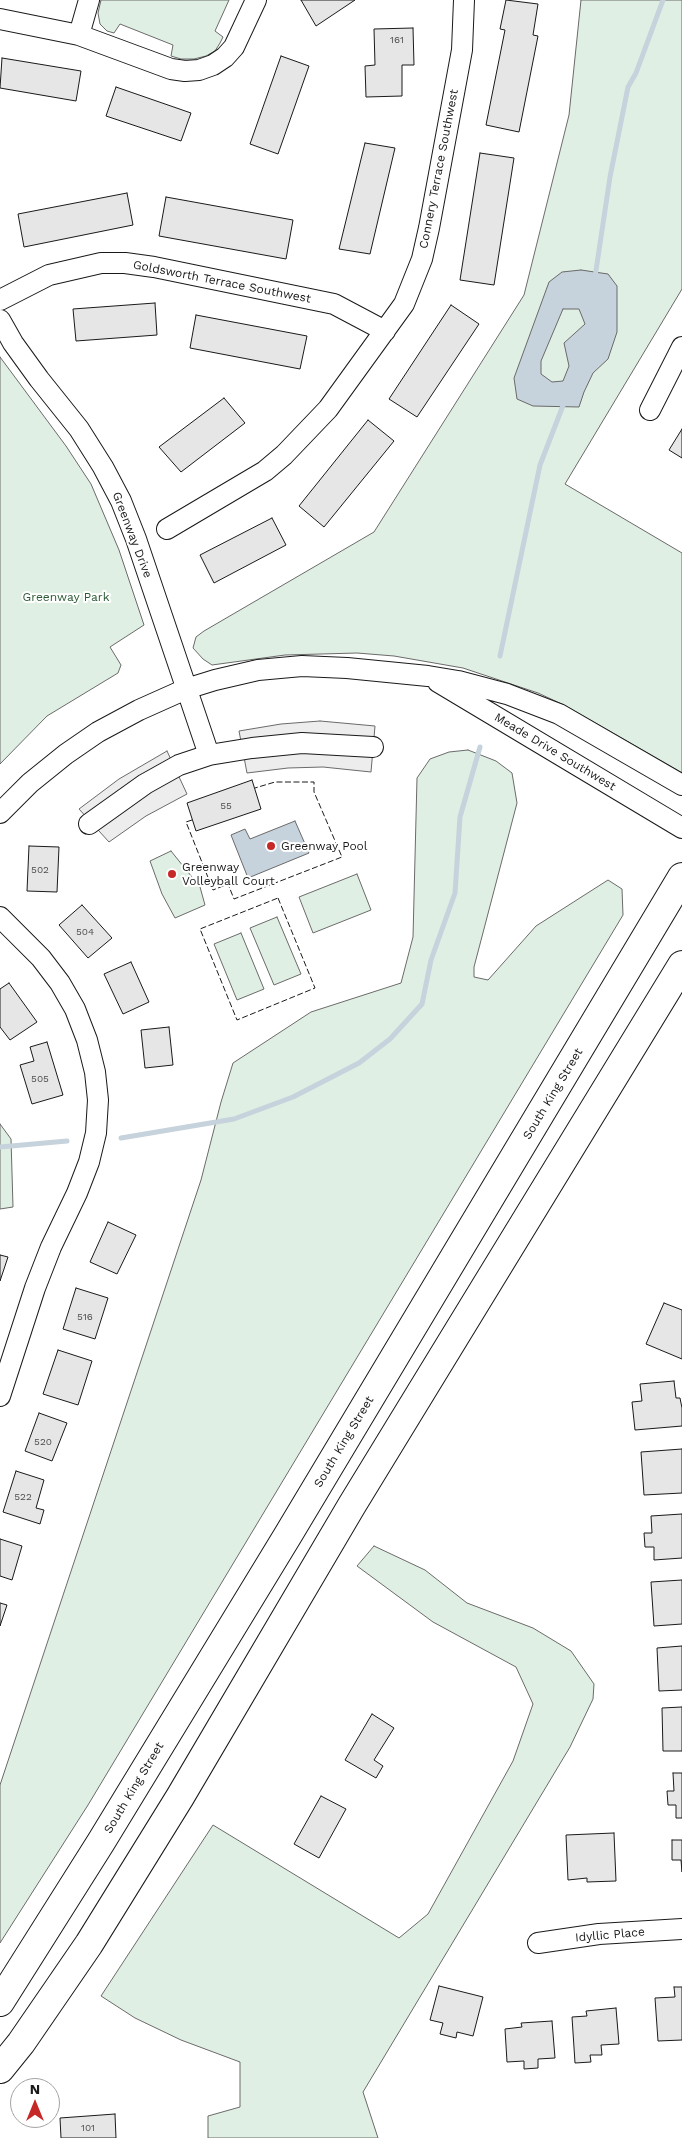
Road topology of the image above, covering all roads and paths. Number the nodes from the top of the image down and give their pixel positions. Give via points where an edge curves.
1 (89, 0) edge
2 (256, 0) edge
3 (464, 0) edge
4 (0, 19) edge
5 (79, 35) junction
6 (0, 300) edge
7 (0, 320) edge
8 (385, 331) junction
9 (682, 347) edge
10 (650, 410) dead end
11 (167, 529) dead end
12 (428, 676) junction
13 (186, 688) junction
14 (373, 747) dead end
15 (210, 755) junction
16 (682, 785) edge
17 (0, 813) edge
18 (89, 824) dead end
19 (682, 828) edge
20 (682, 878) edge
21 (0, 917) edge
22 (682, 965) edge
23 (0, 1396) edge
24 (682, 1929) edge
25 (538, 1943) dead end
26 (0, 2002) edge
27 (0, 2069) edge

1 - 5 street
2 - 5 street via 234,47 219,61 200,70 171,68
3 - 8 street, Connery Terrace Southwest via 462,50 429,228 404,304
4 - 5 street
6 - 8 street, Goldsworth Terrace Southwest via 49,275 101,263 125,263 334,304
7 - 13 street, Greenway Drive via 39,379 79,429 121,501
8 - 11 street, Connery Terrace Southwest via 328,409 284,455 265,471
9 - 10 street
12 - 13 street, Meade Drive Southwest via 302,666 258,670
12 - 16 street, Meade Drive Southwest via 474,685 534,703
12 - 19 street, Meade Drive Southwest
13 - 15 street, Greenway Drive
13 - 17 street, Meade Drive Southwest via 90,737 30,783
14 - 15 street via 302,743
15 - 18 street via 179,765 145,784
20 - 26 highway, South King Street via 278,1552 102,1842
21 - 23 street via 40,958 75,1009 87,1040 98,1100 96,1134 89,1162 38,1280
22 - 27 highway via 352,1505 180,1797 89,1944
24 - 25 street, Idyllic Place via 599,1934

